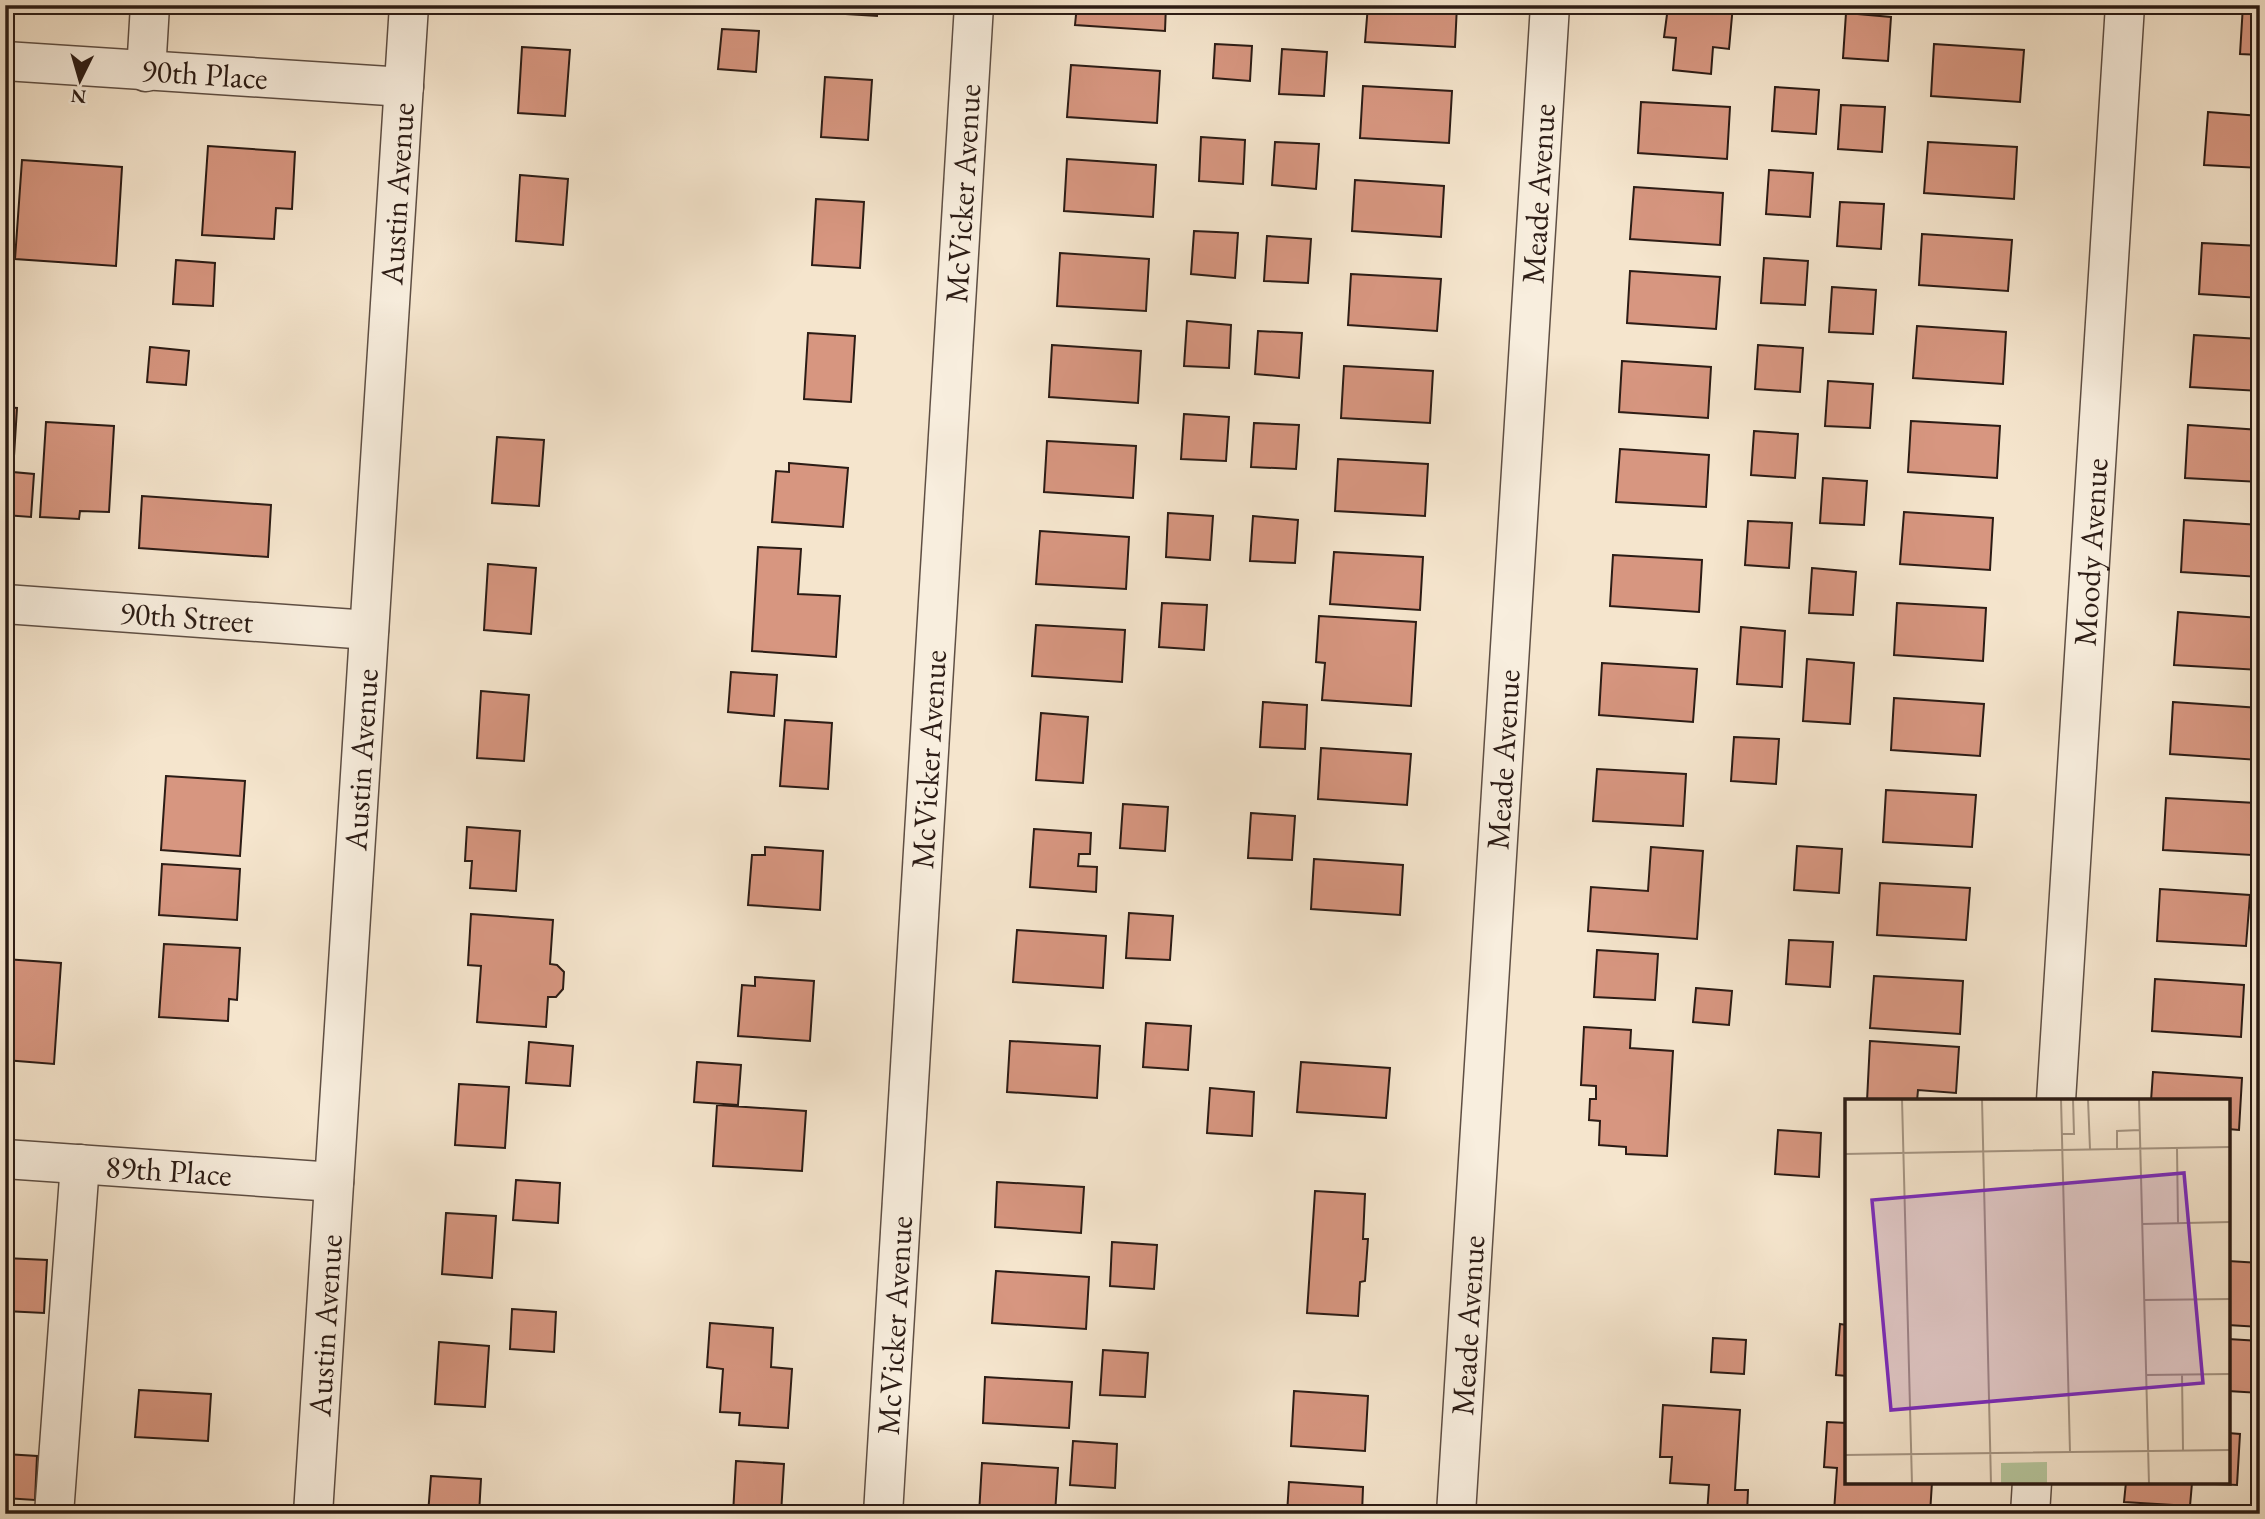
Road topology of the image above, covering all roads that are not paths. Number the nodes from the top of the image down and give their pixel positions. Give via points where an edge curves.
1 (150, 5) edge
2 (409, 5) edge
3 (974, 5) edge
4 (1550, 5) edge
5 (2125, 5) edge
6 (5, 61) edge
7 (146, 72) junction
8 (404, 87) junction
9 (5, 604) edge
10 (369, 629) junction
11 (2056, 1099) edge
12 (5, 1159) edge
13 (80, 1164) junction
14 (334, 1182) junction
15 (2032, 1484) edge
16 (54, 1514) edge
17 (313, 1514) edge
18 (883, 1514) edge
19 (1456, 1514) edge
20 (2029, 1514) edge

1 - 7 street
2 - 8 street, Austin Avenue
3 - 18 street, McVicker Avenue
4 - 19 street, Meade Avenue
5 - 11 street, Moody Avenue
6 - 7 street, 90th Place
7 - 8 street, 90th Place
8 - 10 street, Austin Avenue
9 - 10 street, 90th Street
10 - 14 street, Austin Avenue
12 - 13 street, 89th Place
13 - 14 street, 89th Place
13 - 16 street
14 - 17 street, Austin Avenue
15 - 20 street

